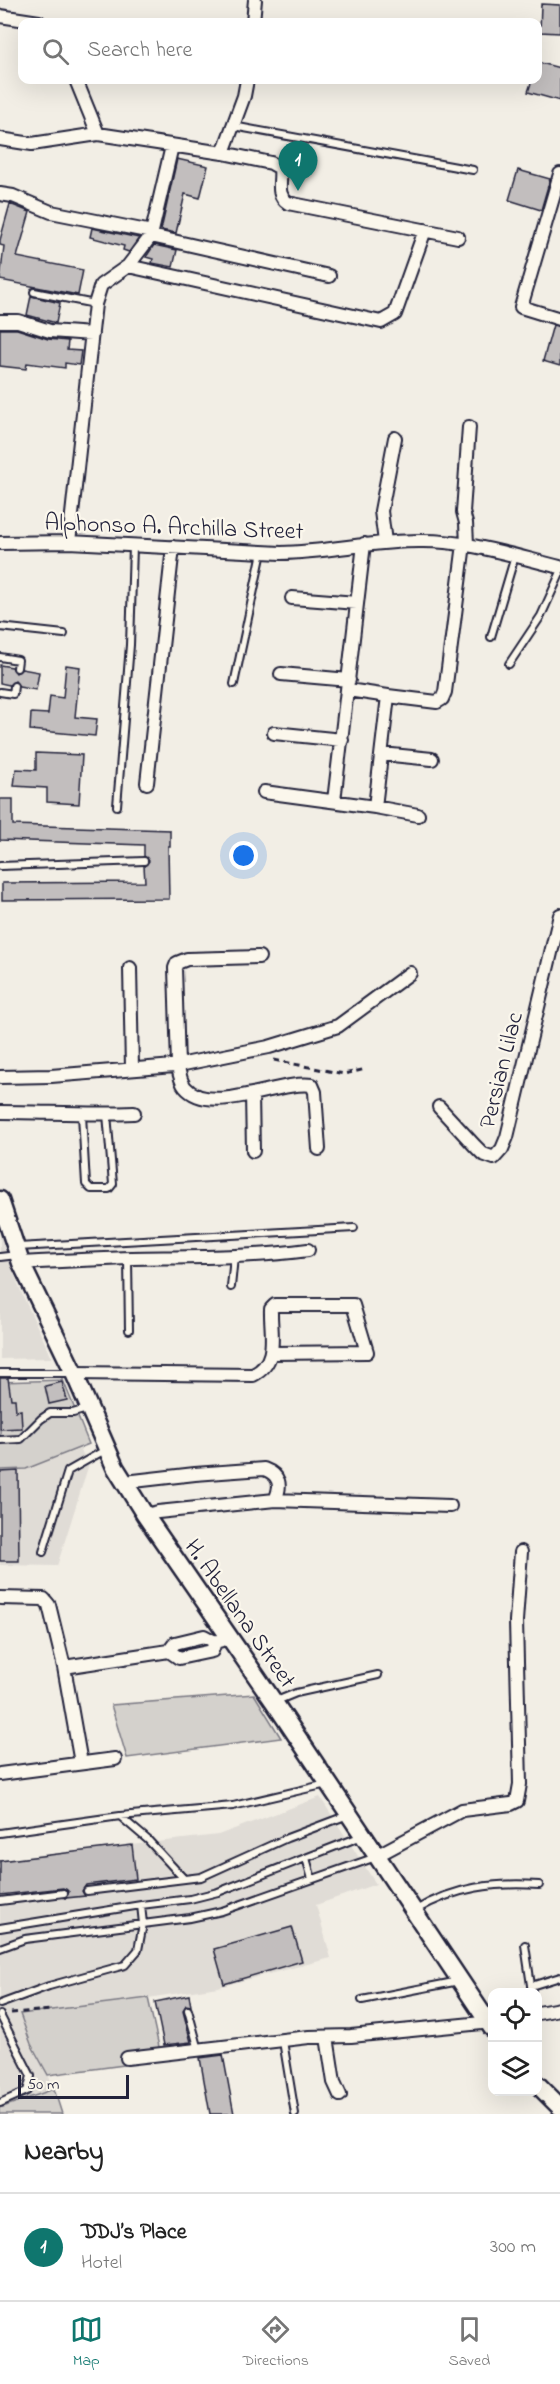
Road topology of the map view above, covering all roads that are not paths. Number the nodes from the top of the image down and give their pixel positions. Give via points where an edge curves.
1 (255, 0) edge
2 (0, 16) edge
3 (253, 18) edge
4 (18, 19) edge
5 (78, 84) edge
6 (246, 84) edge
7 (233, 126) junction
8 (98, 134) junction
9 (0, 139) edge
10 (172, 146) junction
11 (223, 153) junction
12 (473, 170) dead end
13 (560, 174) edge
14 (0, 194) edge
15 (425, 230) junction
16 (151, 234) junction
17 (458, 237) dead end
18 (128, 266) junction
19 (329, 276) dead end
20 (34, 292) dead end
21 (95, 304) junction
22 (560, 319) edge
23 (0, 321) edge
24 (92, 334) junction
25 (469, 427) dead end
26 (395, 438) dead end
27 (69, 542) junction
28 (386, 542) junction
29 (0, 543) edge
30 (364, 544) junction
31 (466, 544) junction
32 (133, 545) junction
33 (173, 547) junction
34 (262, 552) junction
35 (515, 556) junction
36 (560, 567) edge
37 (560, 574) edge
38 (292, 598) dead end
39 (357, 603) junction
40 (0, 627) edge
41 (64, 634) dead end
42 (491, 637) dead end
43 (0, 657) edge
44 (508, 664) dead end
45 (17, 668) dead end
46 (281, 674) dead end
47 (234, 684) dead end
48 (348, 685) junction
49 (14, 686) dead end
50 (0, 692) edge
51 (388, 696) junction
52 (274, 733) dead end
53 (342, 740) junction
54 (381, 754) junction
55 (432, 759) dead end
56 (147, 783) dead end
57 (264, 792) dead end
58 (334, 801) junction
59 (117, 806) dead end
60 (375, 807) junction
61 (418, 815) dead end
62 (144, 861) dead end
63 (0, 866) edge
64 (560, 915) edge
65 (259, 957) dead end
66 (130, 968) dead end
67 (411, 973) dead end
68 (178, 1065) junction
69 (132, 1068) junction
70 (0, 1077) edge
71 (252, 1094) junction
72 (439, 1107) dead end
73 (0, 1112) edge
74 (134, 1113) dead end
75 (107, 1114) junction
76 (82, 1115) junction
77 (319, 1149) dead end
78 (253, 1151) dead end
79 (0, 1200) edge
80 (354, 1228) dead end
81 (308, 1250) dead end
82 (13, 1256) edge
83 (234, 1257) junction
84 (128, 1258) junction
85 (231, 1287) dead end
86 (129, 1330) dead end
87 (272, 1353) junction
88 (0, 1373) edge
89 (74, 1373) junction
90 (89, 1408) junction
91 (0, 1440) edge
92 (105, 1450) junction
93 (124, 1482) junction
94 (275, 1500) junction
95 (450, 1506) dead end
96 (145, 1515) junction
97 (43, 1552) dead end
98 (521, 1552) dead end
99 (0, 1598) edge
100 (222, 1640) junction
101 (64, 1667) junction
102 (378, 1675) dead end
103 (274, 1702) junction
104 (115, 1759) dead end
105 (81, 1763) junction
106 (0, 1774) edge
107 (328, 1784) junction
108 (348, 1815) junction
109 (120, 1816) junction
110 (0, 1833) edge
111 (362, 1836) junction
112 (376, 1856) junction
113 (306, 1858) junction
114 (184, 1879) junction
115 (312, 1879) junction
116 (539, 1884) dead end
117 (87, 1892) dead end
118 (64, 1893) dead end
119 (0, 1901) edge
120 (141, 1905) junction
121 (413, 1911) junction
122 (143, 1924) junction
123 (0, 1928) edge
124 (525, 1945) dead end
125 (0, 1948) edge
126 (560, 1977) edge
127 (461, 1981) junction
128 (531, 1988) edge
129 (533, 1988) edge
130 (363, 2000) dead end
131 (0, 2004) edge
132 (560, 2009) edge
133 (188, 2010) dead end
134 (542, 2012) edge
135 (0, 2015) edge
136 (488, 2020) edge
137 (488, 2024) edge
138 (327, 2037) junction
139 (283, 2041) junction
140 (199, 2050) junction
141 (127, 2058) dead end
142 (542, 2090) edge
143 (340, 2095) dead end
144 (0, 2103) edge
145 (560, 2107) edge
146 (295, 2114) edge
147 (556, 2114) edge

1 - 3 street
2 - 4 street
5 - 8 street
6 - 7 street
7 - 11 street
7 - 12 lane
8 - 9 street via 32,144
8 - 10 street
10 - 11 street
10 - 16 street
11 - 15 street via 280,168 279,194 288,203
13 - 22 street via 521,307
14 - 16 street via 51,212
15 - 17 street
15 - 18 street via 395,314 381,322
16 - 18 street
16 - 19 street
18 - 21 street via 101,285
20 - 21 lane
21 - 24 street
23 - 24 street
24 - 27 street
25 - 31 street via 463,512
26 - 28 street via 381,511
27 - 29 street, Alphonso A. Archilla Street
27 - 32 street, Alphonso A. Archilla Street
28 - 30 street, Alphonso A. Archilla Street
28 - 31 street, Alphonso A. Archilla Street
30 - 34 street, Alphonso A. Archilla Street via 301,553
30 - 39 street
31 - 35 street, Alphonso A. Archilla Street
31 - 51 street via 446,692 437,702
32 - 33 street, Alphonso A. Archilla Street
32 - 59 lane via 130,645
33 - 34 street, Alphonso A. Archilla Street
33 - 56 street
34 - 47 lane
35 - 36 street, Alphonso A. Archilla Street
35 - 42 lane
37 - 44 lane via 541,616
38 - 39 street
39 - 48 street
40 - 41 lane
43 - 45 lane via 18,660
46 - 48 street
48 - 51 street
48 - 53 street
49 - 50 lane via 13,694
51 - 54 street
52 - 53 street
53 - 58 street
54 - 55 street
54 - 60 street
57 - 58 street
58 - 60 street
60 - 61 street
62 - 63 lane
64 - 72 street, Persian Lilac via 502,1149 494,1158 483,1154
65 - 68 street via 187,959 177,963
66 - 69 street
67 - 68 street via 338,1026 251,1052
68 - 69 street
68 - 71 street via 184,1086 201,1098
69 - 70 street
71 - 77 street via 312,1085
71 - 78 street
73 - 76 street
74 - 75 street
75 - 76 street
75 - 76 lane via 113,1184 109,1189 91,1189 86,1184
79 - 82 main road, H. Abellana Street
80 - 82 lane
81 - 83 street
82 - 84 street
82 - 89 main road, H. Abellana Street
83 - 84 street
83 - 85 lane
84 - 86 lane
87 - 87 street via 308,1352 368,1352 356,1309 350,1303 272,1305
87 - 89 street via 261,1371 253,1375
88 - 89 lane
89 - 90 main road, H. Abellana Street
90 - 91 lane via 50,1413 21,1439
90 - 92 main road, H. Abellana Street
92 - 93 main road, H. Abellana Street
92 - 97 lane via 68,1471
93 - 94 street via 264,1469 279,1482
93 - 96 main road, H. Abellana Street
94 - 95 street
94 - 96 street
96 - 100 main road, H. Abellana Street
98 - 112 street via 516,1621 520,1784 517,1801 462,1810
99 - 101 street via 47,1601
100 - 101 street via 212,1651 179,1658 169,1651
100 - 103 main road, H. Abellana Street
101 - 105 street
102 - 103 lane via 296,1693
103 - 107 main road, H. Abellana Street
104 - 105 street
105 - 106 street
107 - 108 main road, H. Abellana Street
107 - 109 lane via 233,1806
108 - 111 main road, H. Abellana Street
108 - 114 lane via 201,1877
109 - 110 lane
109 - 114 lane
111 - 112 main road, H. Abellana Street
111 - 113 lane
112 - 115 lane
112 - 121 main road, H. Abellana Street
113 - 115 lane
113 - 120 lane via 218,1892
114 - 117 lane
115 - 122 lane via 222,1911
116 - 121 lane via 506,1883 464,1889
118 - 119 lane
120 - 122 lane
120 - 123 lane
121 - 127 main road, H. Abellana Street
122 - 125 lane via 26,1939
122 - 131 lane via 138,1950 125,1965
124 - 128 lane
126 - 129 lane
127 - 130 lane
127 - 136 main road, H. Abellana Street
132 - 134 street
133 - 140 lane
135 - 144 lane via 31,2076 23,2094
137 - 138 street
138 - 139 street
138 - 143 street via 334,2082
139 - 140 street
139 - 146 lane
140 - 141 street
142 - 145 main road
145 - 147 street

